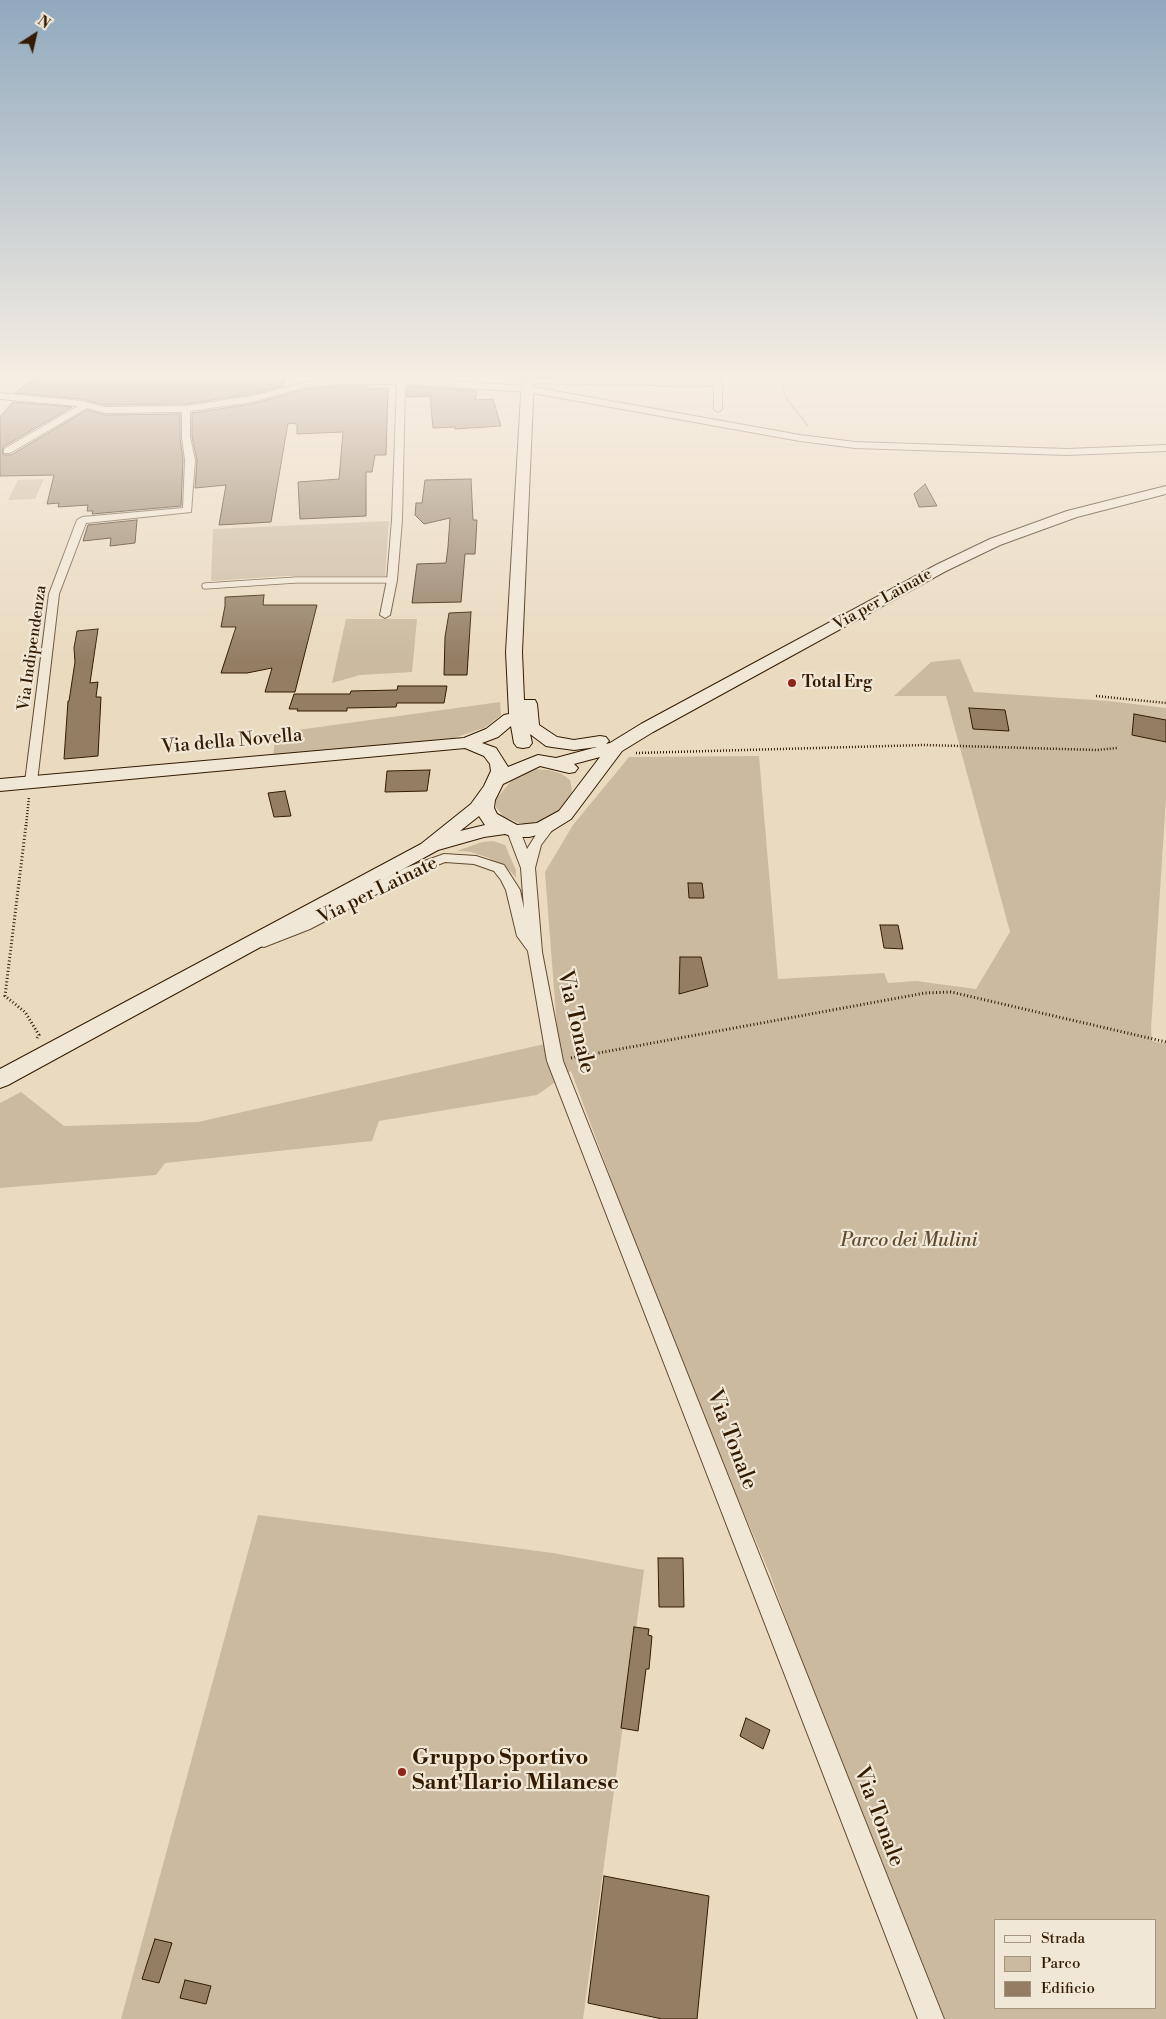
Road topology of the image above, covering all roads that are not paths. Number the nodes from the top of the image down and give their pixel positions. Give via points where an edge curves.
1 (190, 472) edge
2 (399, 472) edge
3 (523, 472) edge
4 (1166, 490) edge
5 (392, 580) junction
6 (205, 586) dead end
7 (385, 615) dead end
8 (514, 652) junction
9 (748, 673) junction
10 (513, 712) junction
11 (474, 741) junction
12 (516, 742) junction
13 (616, 748) junction
14 (550, 761) junction
15 (495, 778) junction
16 (31, 782) junction
17 (0, 785) edge
18 (585, 788) junction
19 (548, 825) junction
20 (509, 830) junction
21 (428, 848) junction
22 (528, 868) junction
23 (535, 952) junction
24 (228, 956) junction
25 (0, 1080) edge
26 (931, 2019) edge

1 - 16 street, Via Indipendenza via 188,510 82,520 54,594
2 - 5 street
3 - 8 street
4 - 9 street, Via per Lainate via 1072,514 995,542
5 - 6 lane via 296,580
5 - 7 street
8 - 9 street via 529,666 531,726 552,742 574,744 608,738 727,678
8 - 10 street
9 - 13 street, Via per Lainate
10 - 11 street via 492,733
10 - 12 street
11 - 12 street
11 - 15 street via 490,752
11 - 16 street, Via della Novella
12 - 14 street
12 - 15 street
13 - 14 street, Via per Lainate
13 - 18 street, Via per Lainate
14 - 15 street via 526,764
14 - 18 street via 575,772
15 - 20 street via 485,808 488,816
15 - 21 street, Via per Lainate via 477,808
16 - 17 street, Via della Novella
18 - 19 street via 565,815
19 - 20 street via 529,831
19 - 22 street via 535,845
20 - 21 street, Via per Lainate via 482,831
20 - 22 street
21 - 24 street, Via per Lainate
22 - 23 street, Via Tonale
23 - 24 street, Via per Lainate via 524,936 513,890 499,868 476,860 444,858 410,871 305,926
23 - 26 street, Via Tonale via 555,1061
24 - 25 street, Via per Lainate

